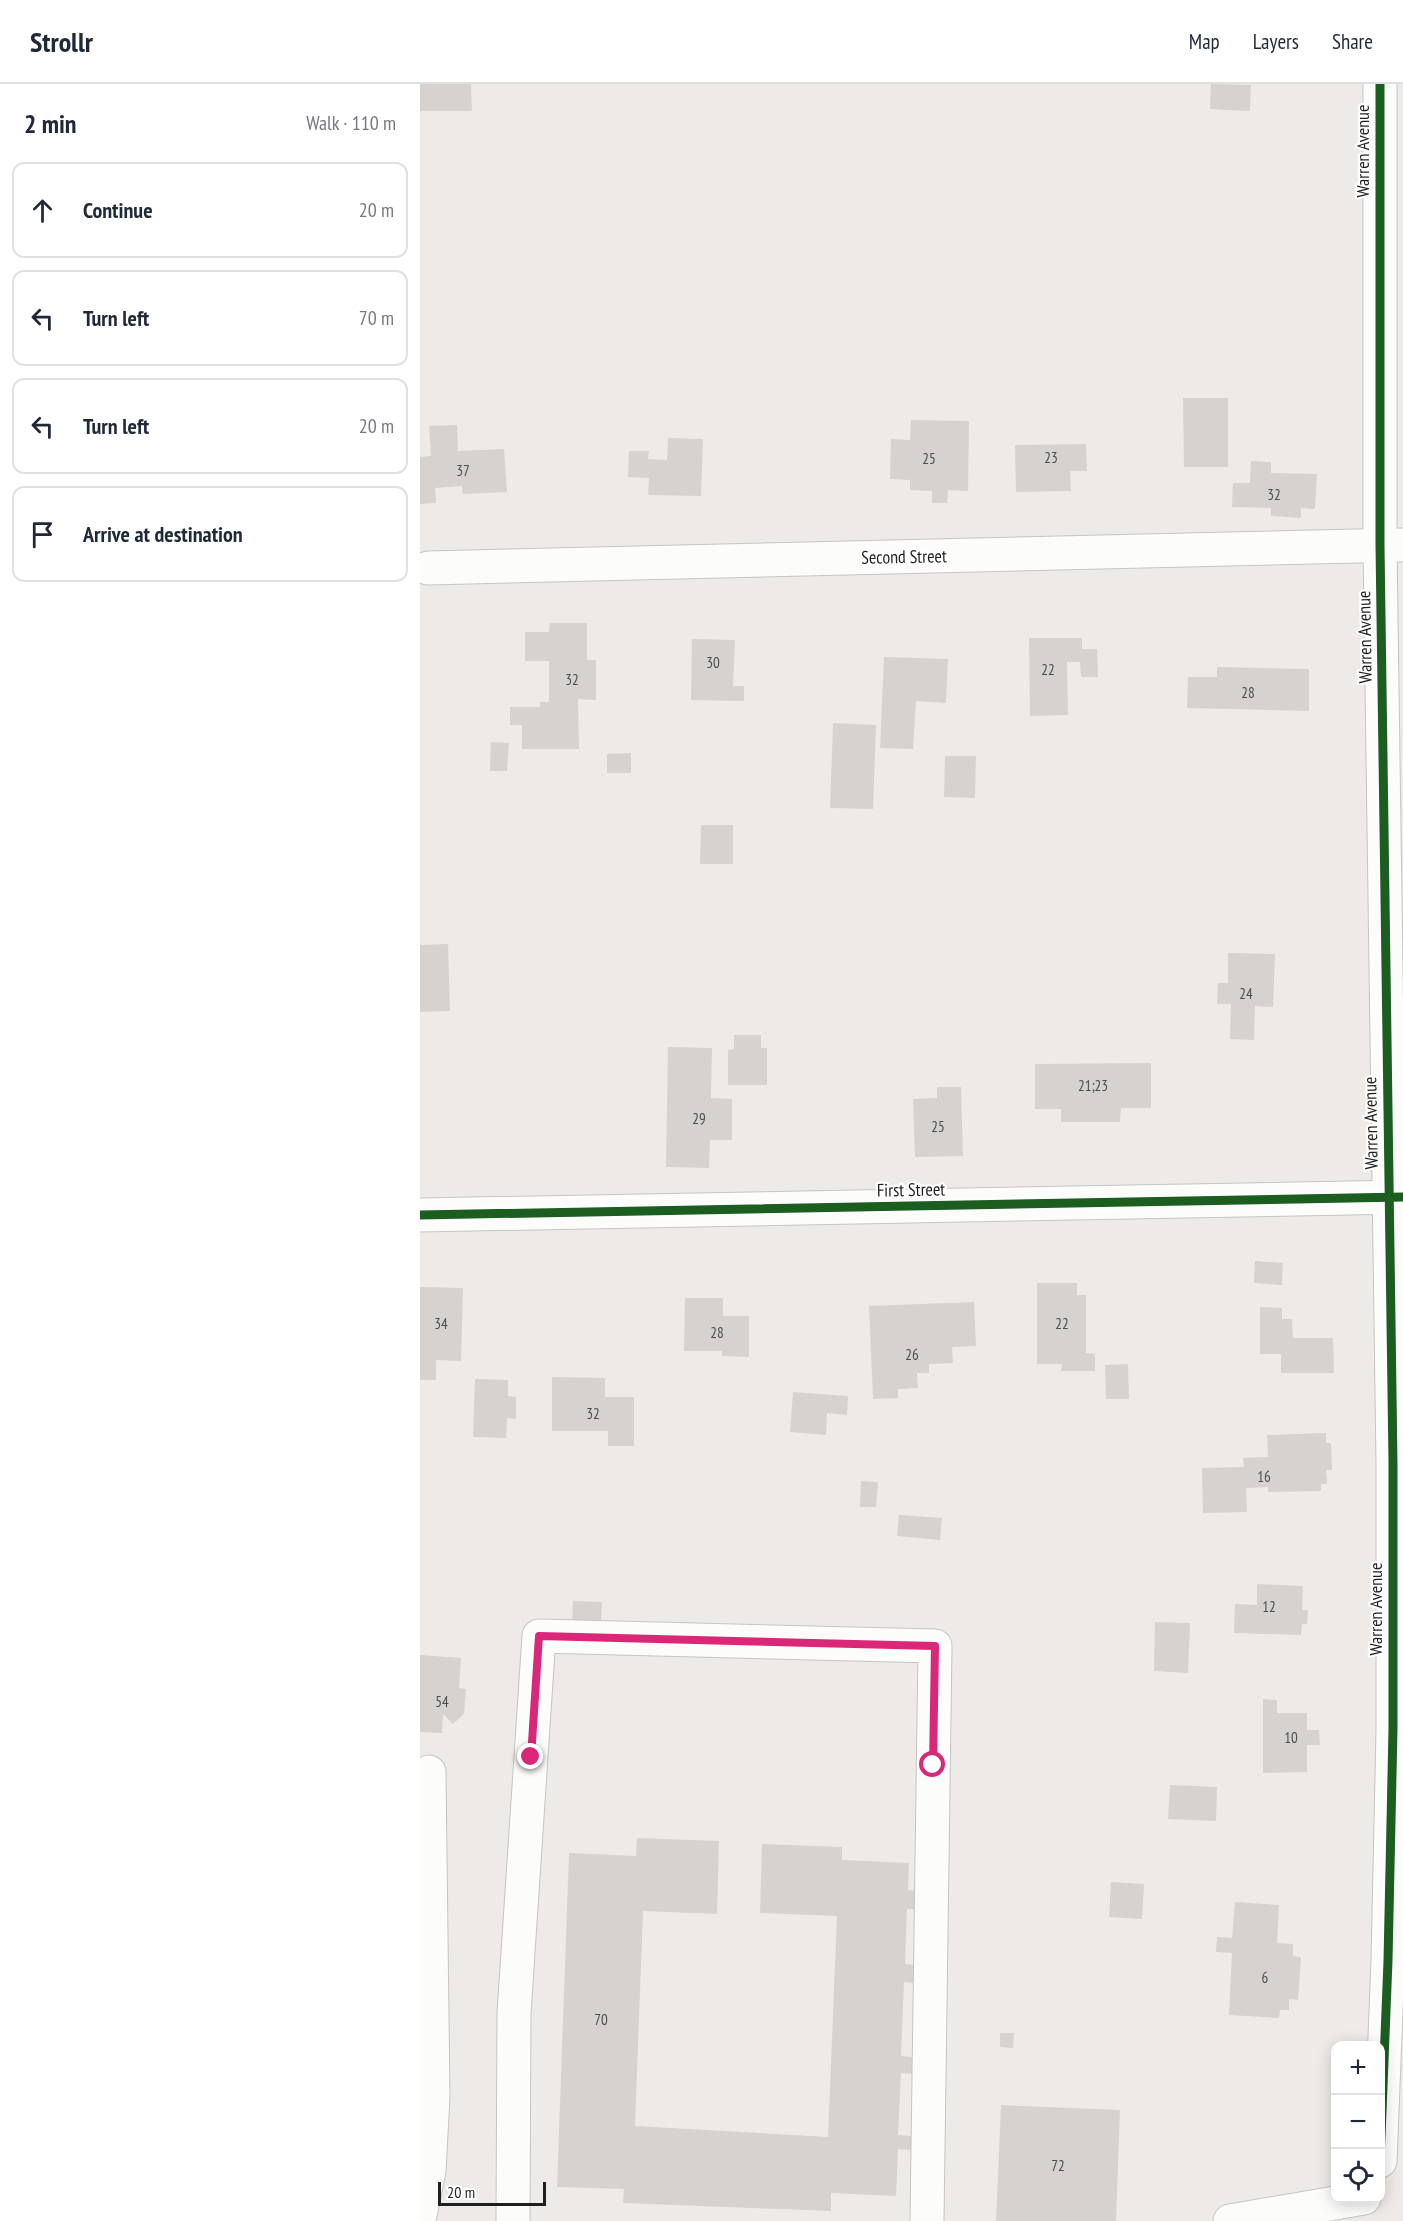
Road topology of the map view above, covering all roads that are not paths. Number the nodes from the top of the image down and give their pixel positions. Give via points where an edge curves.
1 (1380, 84) edge
2 (1392, 545) edge
3 (428, 568) dead end
4 (1396, 1197) edge
5 (420, 1215) edge
6 (429, 1772) dead end
7 (1380, 2149) edge
8 (1340, 2203) edge
9 (1379, 2203) edge
10 (420, 2215) edge
11 (513, 2221) edge
12 (927, 2221) edge
13 (1230, 2221) edge
14 (1378, 2221) edge

1 - 2 street, Warren Avenue
2 - 3 street, Second Street
2 - 4 street, Warren Avenue
4 - 5 street, First Street
4 - 7 street, Warren Avenue via 1393,1729
6 - 10 street via 433,2097 429,2171
8 - 13 street
9 - 14 street
11 - 12 street via 514,2013 539,1636 935,1646

